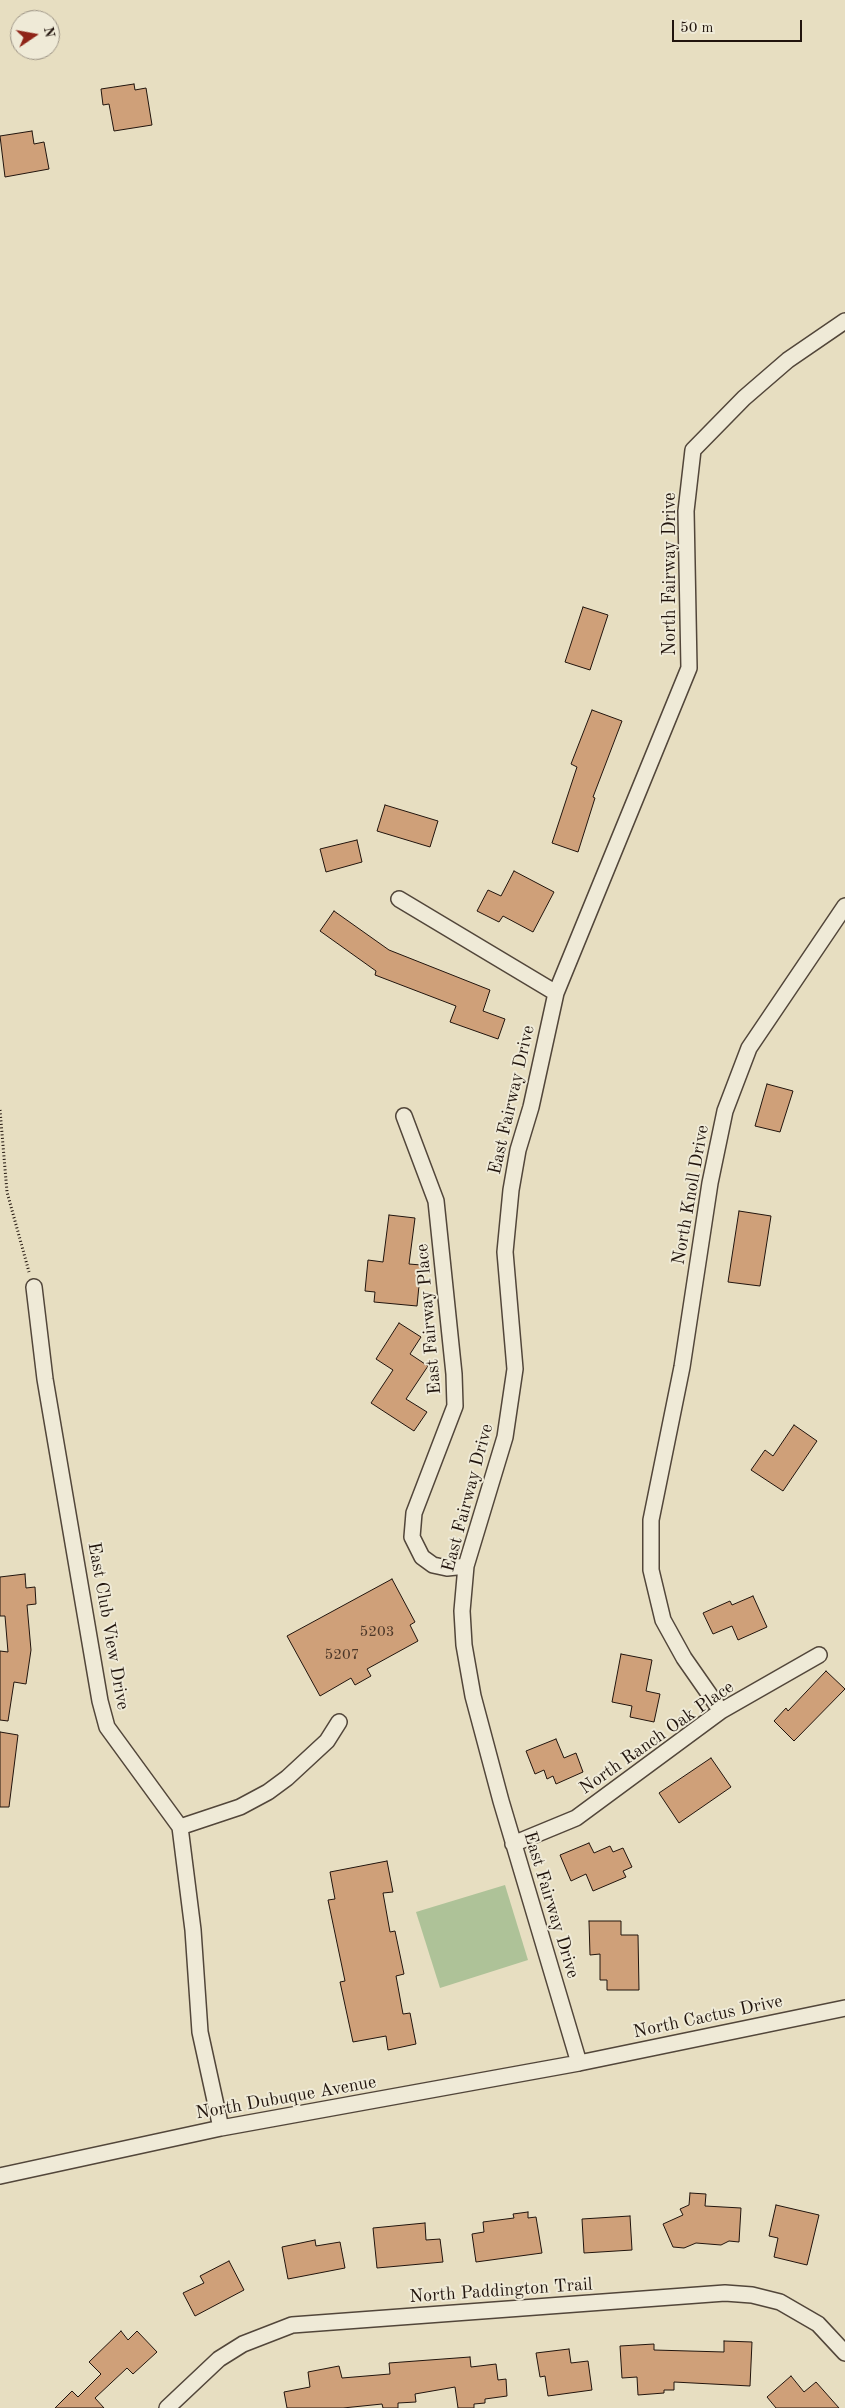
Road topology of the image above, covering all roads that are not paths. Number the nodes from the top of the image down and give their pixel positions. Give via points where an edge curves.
1 (845, 321) edge
2 (399, 899) dead end
3 (845, 906) edge
4 (556, 993) junction
5 (404, 1116) dead end
6 (34, 1287) road end
7 (466, 1566) junction
8 (819, 1655) dead end
9 (721, 1711) junction
10 (339, 1722) dead end
11 (180, 1827) junction
12 (513, 1844) junction
13 (845, 2008) edge
14 (579, 2063) junction
15 (221, 2128) junction
16 (0, 2176) edge
17 (842, 2343) edge
18 (167, 2408) edge

1 - 4 street, North Fairway Drive via 788,360 744,398 693,450 686,510 688,668
2 - 4 street
3 - 9 street, North Knoll Drive via 749,1048 725,1111 710,1183 682,1367 651,1520 650,1570 663,1620 684,1658
4 - 7 street, East Fairway Drive via 511,1190 505,1252 514,1369 510,1410 505,1437
5 - 7 street, East Fairway Place via 436,1201 455,1406 414,1513 412,1537 422,1557 433,1565 447,1568
6 - 11 street, East Club View Drive via 45,1380 107,1727
7 - 12 street, East Fairway Drive via 462,1611 464,1645 473,1696
8 - 9 street, North Ranch Oak Place
9 - 12 street, North Ranch Oak Place via 576,1818
10 - 11 street via 327,1741 268,1792 240,1807
11 - 15 street, East Club View Drive via 193,1930 200,2032
12 - 14 street, East Fairway Drive
13 - 14 street, North Cactus Drive
14 - 15 street, North Dubuque Avenue
15 - 16 street, North Dubuque Avenue
17 - 18 street, North Paddington Trail via 818,2324 780,2302 725,2293 292,2325 243,2344 219,2359

